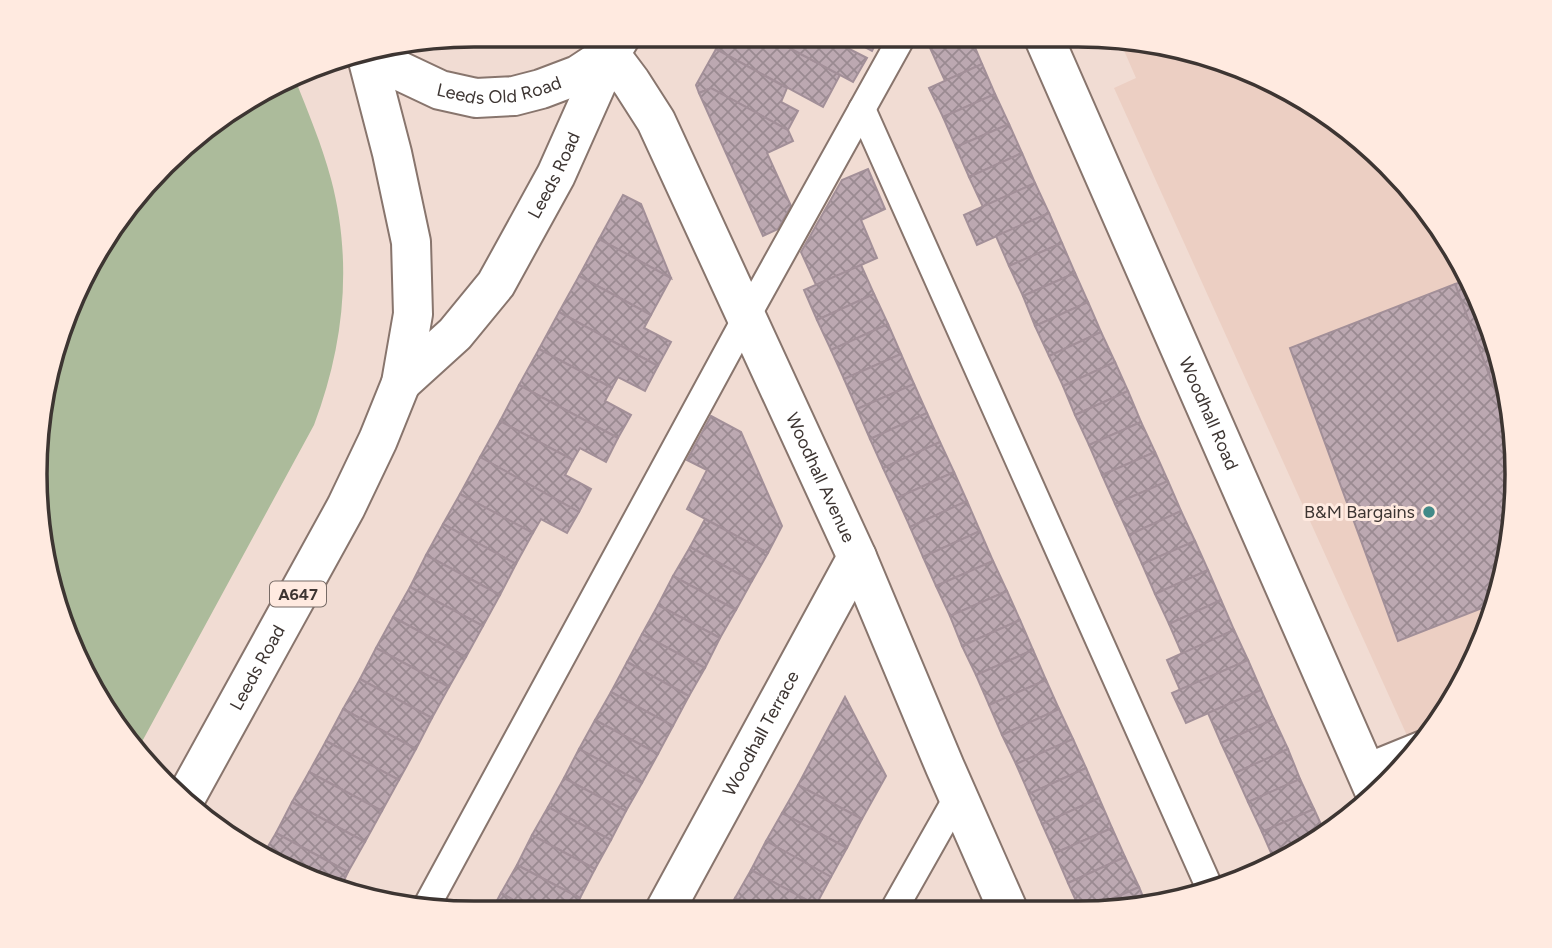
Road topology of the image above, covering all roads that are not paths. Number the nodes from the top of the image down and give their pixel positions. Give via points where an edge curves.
1 (613, 47) edge
2 (615, 47) edge
3 (617, 47) edge
4 (897, 47) edge
5 (1051, 47) edge
6 (377, 59) edge
7 (369, 61) edge
8 (862, 110) junction
9 (747, 316) junction
10 (401, 383) junction
11 (858, 557) junction
12 (1391, 764) edge
13 (1368, 778) edge
14 (189, 792) edge
15 (958, 796) junction
16 (1206, 881) edge
17 (431, 898) edge
18 (670, 901) edge
19 (899, 901) edge
20 (1004, 901) edge

1 - 6 main road, Leeds Old Road / A647 via 578,75 541,89 476,98 440,90
2 - 10 main road, Leeds Road via 556,176 496,284 455,334
3 - 9 main road, Woodhall Avenue
4 - 8 lane
5 - 13 main road, Woodhall Road
7 - 10 main road, Leeds Road / A647 via 411,242 413,314
8 - 9 lane
8 - 16 lane
9 - 11 main road, Woodhall Avenue
9 - 17 lane
10 - 14 main road, Leeds Road / A647 via 346,507
11 - 15 main road, Woodhall Avenue
11 - 18 main road, Woodhall Terrace
12 - 13 lane
15 - 19 lane
15 - 20 main road, Woodhall Avenue

